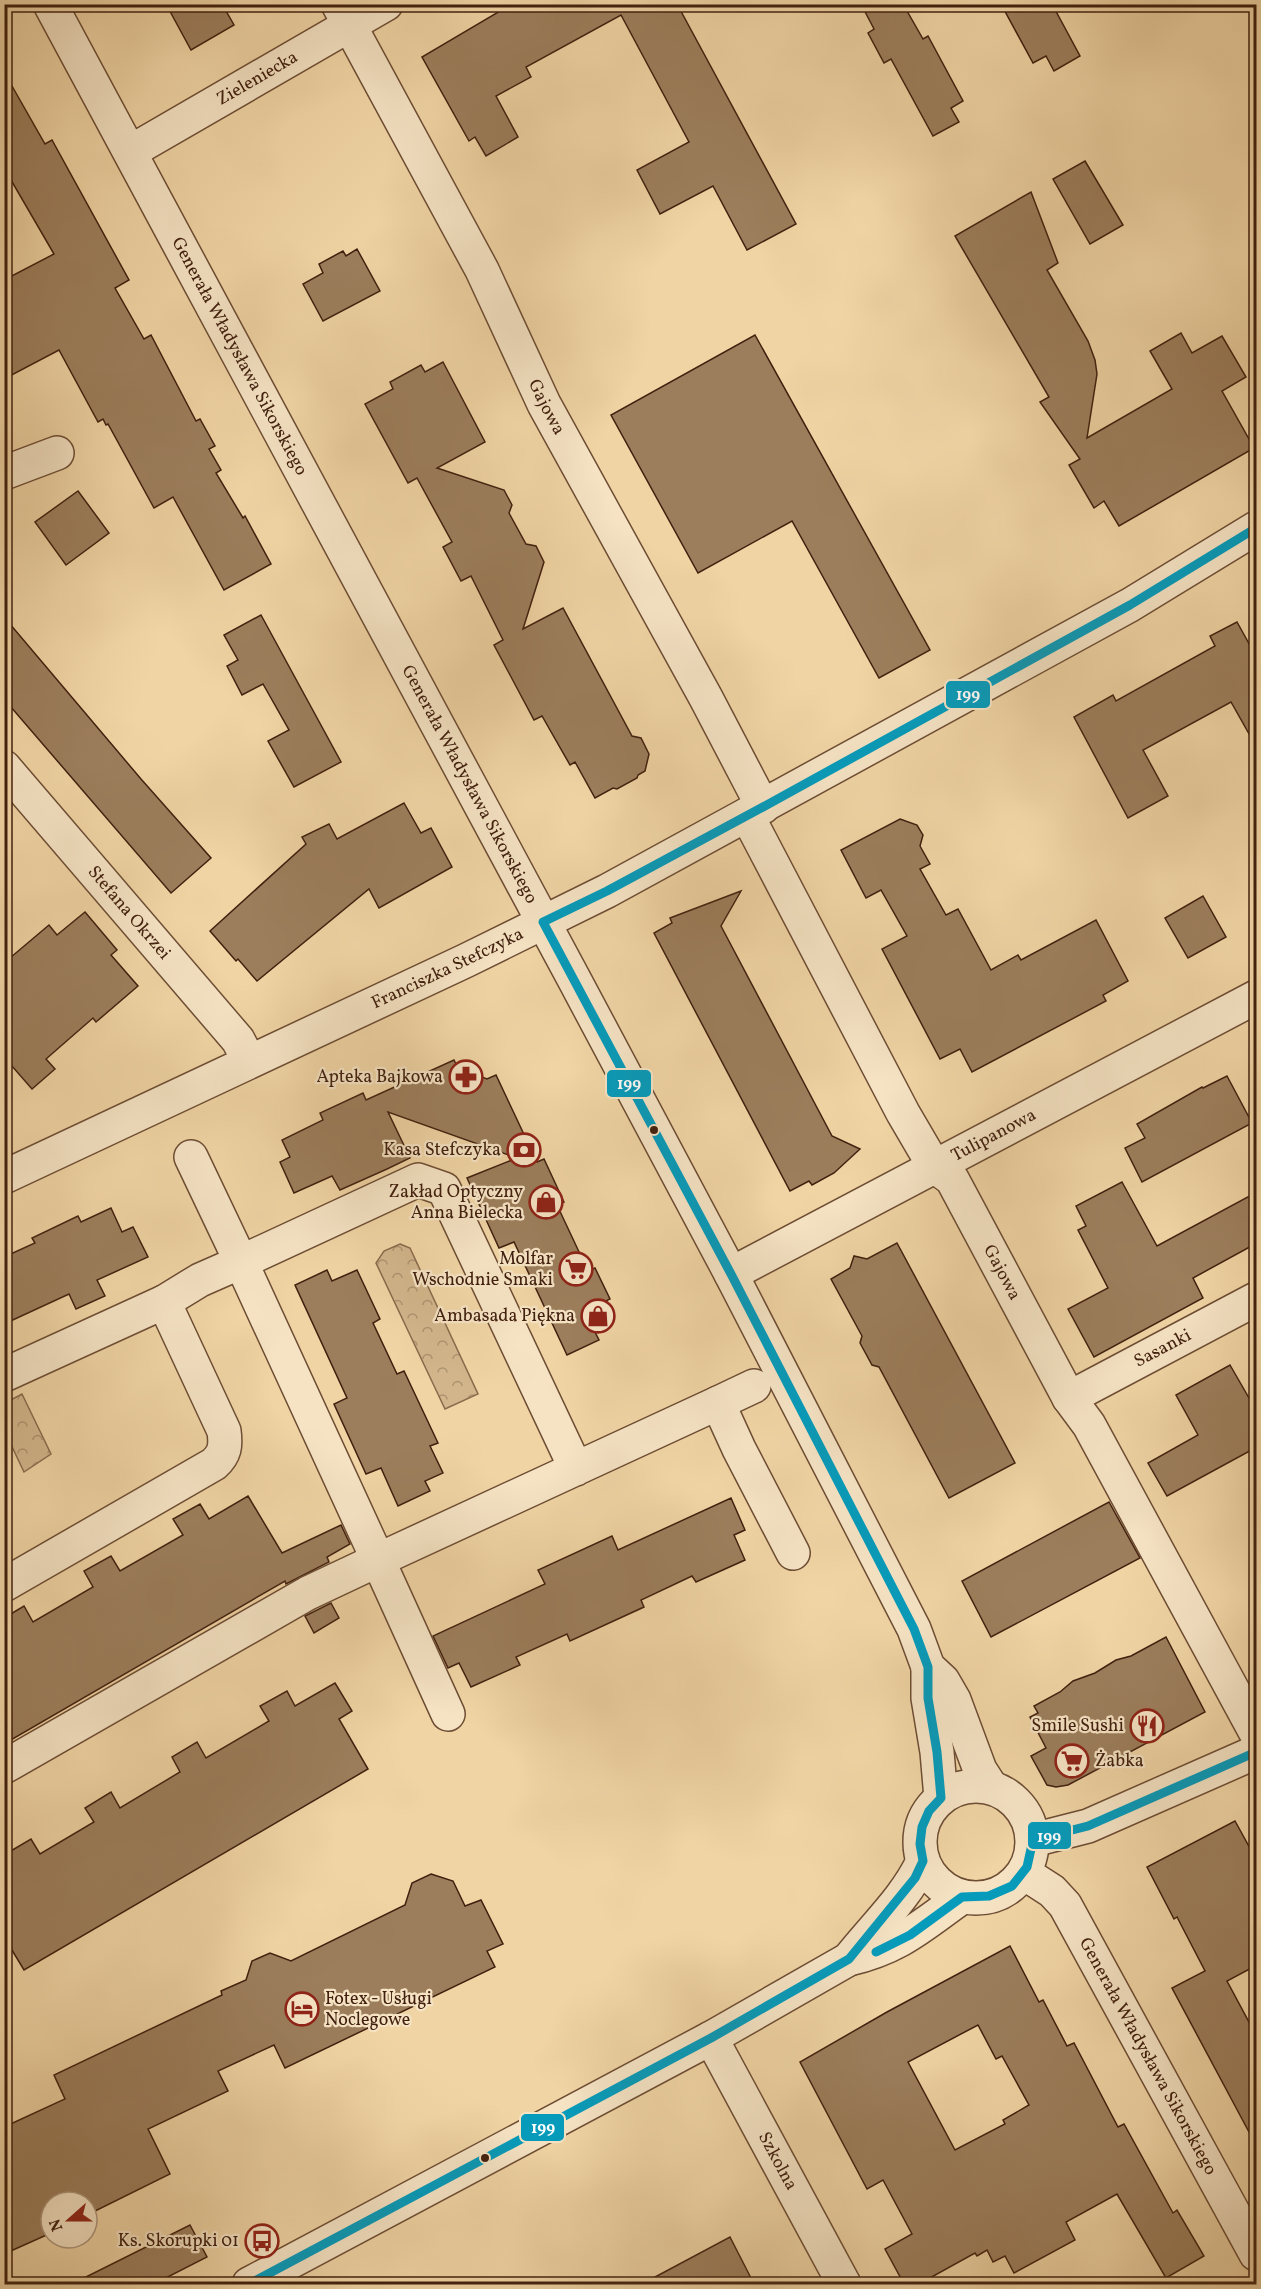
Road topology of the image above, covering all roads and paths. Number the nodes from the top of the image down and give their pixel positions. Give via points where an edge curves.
1 (50, 4) edge
2 (386, 4) edge
3 (344, 15) edge
4 (130, 152) junction
5 (57, 453) dead end
6 (4, 473) edge
7 (1257, 528) edge
8 (4, 767) edge
9 (755, 811) junction
10 (543, 922) junction
11 (1257, 998) edge
12 (249, 1061) junction
13 (191, 1157) dead end
14 (934, 1166) junction
15 (4, 1176) edge
16 (241, 1262) junction
17 (731, 1274) junction
18 (1257, 1299) edge
19 (164, 1302) junction
20 (4, 1375) edge
21 (754, 1386) dead end
22 (1069, 1398) junction
23 (718, 1403) junction
24 (576, 1469) junction
25 (793, 1553) dead end
26 (378, 1560) junction
27 (4, 1585) edge
28 (928, 1667) junction
29 (448, 1714) dead end
30 (1257, 1732) edge
31 (1257, 1752) edge
32 (4, 1767) edge
33 (991, 1787) junction
34 (941, 1798) junction
35 (1033, 1840) junction
36 (923, 1861) junction
37 (1024, 1873) junction
38 (962, 1897) junction
39 (849, 1959) junction
40 (711, 2038) junction
41 (1257, 2254) edge
42 (249, 2284) edge
43 (844, 2284) edge

1 - 4 street, Generała Władysława Sikorskiego
2 - 3 street, Zieleniecka
3 - 4 street, Zieleniecka
3 - 9 street, Gajowa via 482,270 544,404 706,698
4 - 10 street, Generała Władysława Sikorskiego
5 - 6 street
7 - 9 street, Franciszka Stefczyka via 1130,605
8 - 12 street, Stefana Okrzei via 238,1040
9 - 10 street, Franciszka Stefczyka
9 - 14 street, Gajowa via 903,1113
10 - 12 street, Franciszka Stefczyka
10 - 17 street, Generała Władysława Sikorskiego
11 - 14 street, Tulipanowa
12 - 15 street, Franciszka Stefczyka
13 - 16 street
14 - 17 street, Tulipanowa
14 - 22 street, Gajowa via 952,1179
16 - 19 street
16 - 24 street via 418,1180 444,1188
16 - 26 street
17 - 28 street, Generała Władysława Sikorskiego via 914,1629
18 - 22 street, Sasanki
19 - 20 street
19 - 27 street via 224,1431 226,1445 222,1456
21 - 23 street
22 - 30 street, Gajowa via 1089,1425
23 - 24 street
23 - 25 street
24 - 26 street
26 - 29 street
26 - 32 street via 308,1593
28 - 33 street, Generała Władysława Sikorskiego via 944,1681 954,1700 980,1770
28 - 34 street, Generała Władysława Sikorskiego via 928,1698
31 - 35 street via 1088,1826
33 - 34 street via 965,1786
33 - 35 street via 1021,1807
34 - 36 street via 922,1827
35 - 37 street
36 - 38 street via 934,1880
36 - 39 street via 901,1898
37 - 38 street via 1015,1884 996,1895
37 - 41 street, Generała Władysława Sikorskiego via 1052,1891 1065,1905
38 - 39 street via 901,1941
39 - 40 street
40 - 42 street
40 - 43 street, Szkolna

